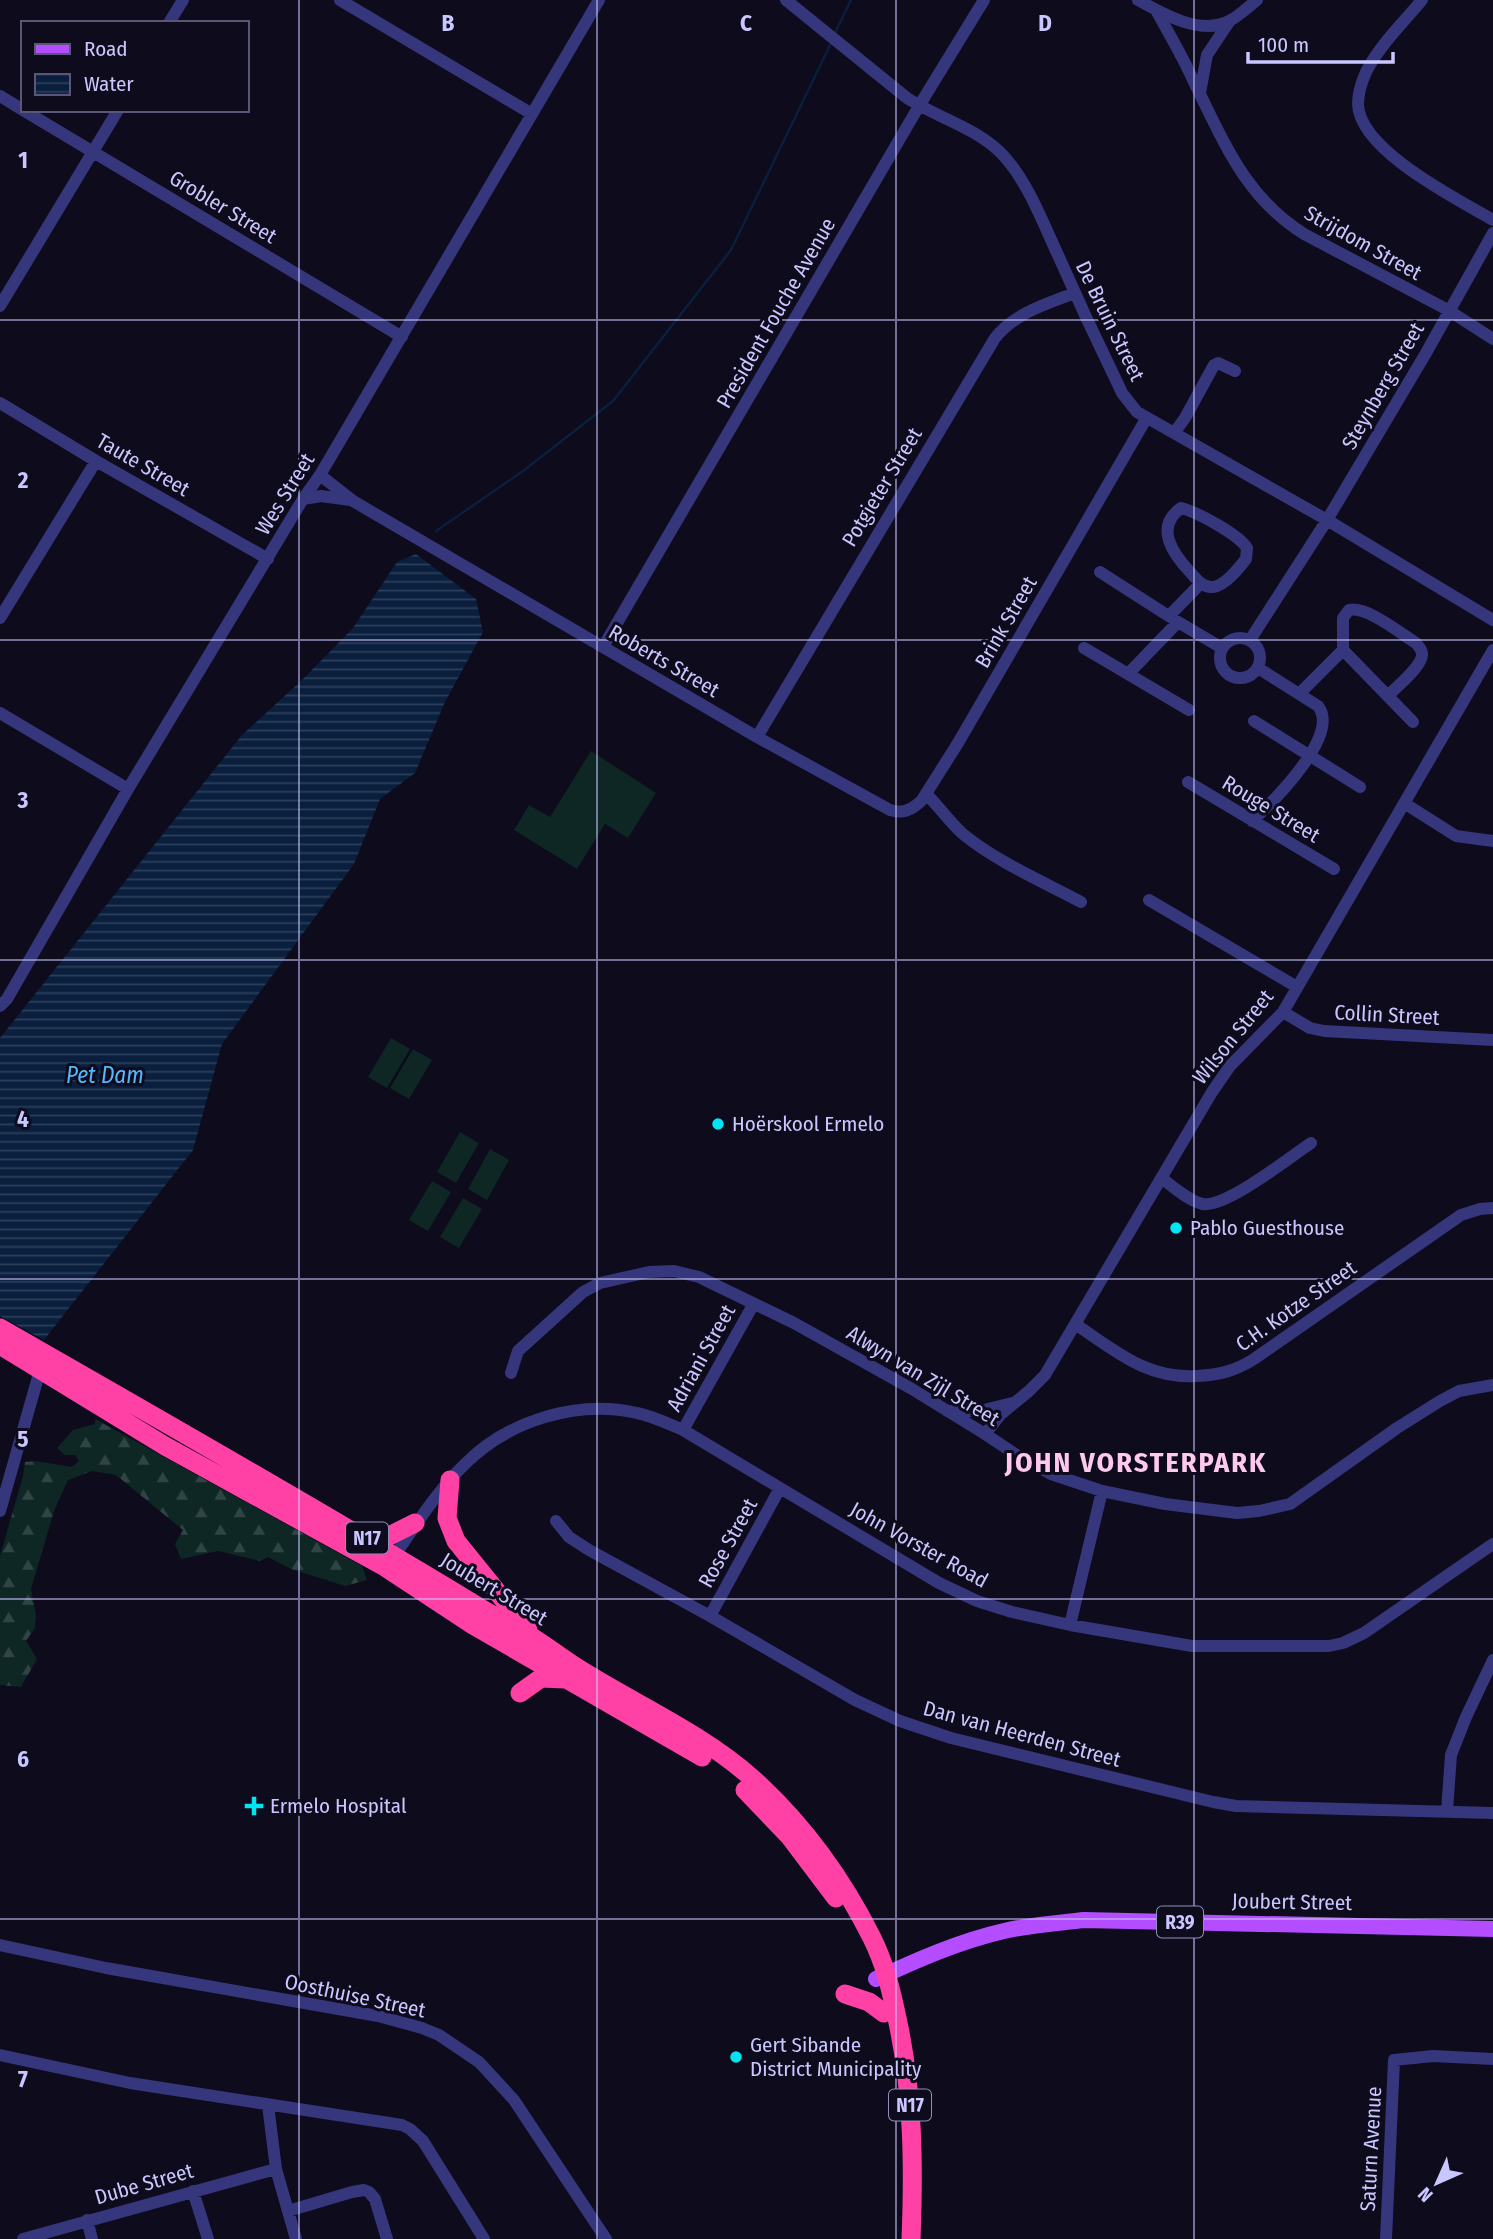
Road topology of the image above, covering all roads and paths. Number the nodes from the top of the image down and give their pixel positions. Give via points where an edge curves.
1 (183, 0) edge
2 (340, 0) edge
3 (599, 0) edge
4 (786, 0) edge
5 (984, 0) edge
6 (1138, 0) edge
7 (1257, 0) edge
8 (1422, 0) edge
9 (1156, 10) junction
10 (170, 21) edge
11 (1228, 22) junction
12 (1200, 93) junction
13 (0, 96) edge
14 (919, 106) junction
15 (21, 109) edge
16 (26, 112) edge
17 (117, 112) edge
18 (532, 114) junction
19 (93, 152) junction
20 (1493, 219) edge
21 (1493, 233) edge
22 (1075, 293) junction
23 (0, 306) edge
24 (1448, 310) junction
25 (402, 337) junction
26 (1493, 339) edge
27 (1235, 371) dead end
28 (0, 403) edge
29 (1146, 419) junction
30 (1174, 433) junction
31 (96, 461) junction
32 (320, 475) junction
33 (303, 499) junction
34 (353, 501) junction
35 (1327, 520) junction
36 (268, 559) junction
37 (1100, 572) dead end
38 (1201, 583) junction
39 (0, 618) edge
40 (1173, 619) junction
41 (1493, 620) edge
42 (1250, 640) junction
43 (603, 647) junction
44 (1084, 648) dead end
45 (1222, 648) junction
46 (1343, 650) junction
47 (1493, 650) edge
48 (1258, 668) junction
49 (1128, 674) junction
50 (1300, 693) junction
51 (1388, 696) junction
52 (1189, 710) dead end
53 (0, 713) edge
54 (1254, 722) dead end
55 (1413, 722) dead end
56 (757, 737) junction
57 (1308, 756) junction
58 (1188, 782) dead end
59 (1360, 787) dead end
60 (128, 789) junction
61 (926, 794) junction
62 (1404, 803) junction
63 (877, 804) joint
64 (1252, 821) junction
65 (1493, 841) edge
66 (1334, 869) dead end
67 (1149, 900) dead end
68 (1081, 902) dead end
69 (1297, 987) junction
70 (0, 1006) edge
71 (1283, 1012) junction
72 (1493, 1040) edge
73 (1311, 1143) dead end
74 (1161, 1178) junction
75 (1493, 1208) edge
76 (753, 1305) junction
77 (1075, 1324) junction
78 (0, 1328) edge
79 (0, 1345) edge
80 (43, 1362) junction
81 (511, 1373) dead end
82 (1493, 1384) edge
83 (1013, 1402) junction
84 (947, 1410) junction
85 (682, 1430) junction
86 (985, 1434) junction
87 (450, 1480) junction
88 (780, 1488) junction
89 (1102, 1491) junction
90 (0, 1511) edge
91 (556, 1521) dead end
92 (415, 1523) junction
93 (364, 1537) junction
94 (1493, 1544) edge
95 (470, 1561) junction
96 (390, 1562) junction
97 (476, 1606) junction
98 (710, 1616) junction
99 (1070, 1625) junction
100 (536, 1639) junction
101 (1493, 1660) edge
102 (566, 1679) junction
103 (520, 1693) dead end
104 (1447, 1811) junction
105 (1493, 1812) edge
106 (1493, 1930) edge
107 (1, 1946) edge
108 (882, 1976) junction
109 (845, 1994) dead end
110 (884, 2013) junction
111 (0, 2055) edge
112 (1493, 2059) edge
113 (268, 2105) junction
114 (276, 2169) junction
115 (192, 2191) junction
116 (288, 2211) junction
117 (87, 2220) junction
118 (23, 2239) edge
119 (92, 2239) edge
120 (208, 2239) edge
121 (296, 2239) edge
122 (387, 2239) edge
123 (484, 2239) edge
124 (606, 2239) edge
125 (899, 2239) edge
126 (911, 2239) edge
127 (1385, 2239) edge

1 - 10 street
2 - 18 street
3 - 18 street, Wes Street
4 - 14 street, De Bruin Street
5 - 14 street, President Fouche Avenue
6 - 9 street
7 - 11 street
8 - 20 street via 1373,59 1364,75 1358,105 1367,128 1397,160
9 - 11 street via 1191,24
9 - 12 street, Strijdom Street
11 - 12 street via 1207,55
12 - 24 street, Strijdom Street via 1245,179 1286,223
13 - 15 street, Grobler Street
14 - 22 street, De Bruin Street via 951,120 1001,153 1021,181
14 - 43 street, President Fouche Avenue
16 - 19 street, Grobler Street
17 - 19 street
18 - 25 street, Wes Street
19 - 23 street
19 - 25 street, Grobler Street
21 - 24 street, Steynberg Street
22 - 29 street, De Bruin Street via 1122,393
22 - 56 street, Potgieter Street via 1014,319 995,338
24 - 26 street, Strijdom Street
24 - 35 street, Steynberg Street
25 - 32 street, Wes Street
27 - 30 street via 1214,365
28 - 31 street, Taute Street
29 - 30 street, De Bruin Street
29 - 61 street, Brink Street
30 - 35 street, De Bruin Street
31 - 36 street, Taute Street
31 - 39 street
32 - 33 street, Wes Street
32 - 34 street
33 - 34 street via 330,496
33 - 36 street, Wes Street
34 - 43 street, Roberts Street
35 - 41 street, De Bruin Street
35 - 42 street, Steynberg Street
36 - 60 street, Wes Street
37 - 40 street
38 - 38 street via 1170,545 1168,524 1181,508 1239,539 1247,548 1247,559 1225,580 1214,587
38 - 40 street
40 - 45 street
40 - 49 street
42 - 45 street via 1229,640
42 - 48 street via 1260,654
43 - 56 street, Roberts Street
44 - 49 street
45 - 48 street via 1220,664 1229,675 1247,677
46 - 50 street
46 - 51 street
46 - 51 street via 1343,618 1354,609 1416,643 1422,653 1420,662
47 - 62 street, Wilson Street
48 - 50 street
49 - 52 street
50 - 57 street via 1324,712 1324,724
51 - 55 street
53 - 60 street
54 - 57 street
56 - 63 street, Roberts Street
57 - 59 street
57 - 64 street via 1286,787
58 - 64 street, Rouge Street
60 - 70 street, Wes Street
61 - 63 street, Brink Street via 902,813
61 - 68 street via 977,844
62 - 65 street via 1456,836
62 - 69 street, Wilson Street
64 - 66 street, Rouge Street
67 - 69 street
69 - 71 street, Wilson Street
71 - 72 street, Collin Street via 1324,1031
71 - 74 street, Wilson Street via 1220,1080
73 - 74 street via 1239,1192 1213,1204 1194,1200
74 - 77 street, Wilson Street
75 - 77 street, C.H. Kotze Street via 1461,1215 1254,1359 1227,1373 1180,1377 1151,1371
76 - 81 street, Alwyn van Zijl Street via 699,1277 674,1271 600,1283 569,1303 518,1351
76 - 84 street, Alwyn van Zijl Street via 794,1323
76 - 85 street, Adriani Street
77 - 83 street, Wilson Street via 1045,1375
78 - 80 highway, Joubert Street / N17
79 - 80 highway, Joubert Street / N17
80 - 90 street
80 - 93 highway, Joubert Street / N17
80 - 96 highway, Joubert Street / N17 via 165,1446
82 - 89 street, Alwyn van Zijl Street via 1459,1391 1440,1401 1298,1499 1277,1507 1237,1513 1201,1510
83 - 84 street via 981,1411
83 - 86 street, Wilson Street
84 - 86 street, Alwyn van Zijl Street
85 - 87 street, John Vorster Road via 639,1413 610,1409 558,1413 494,1441
85 - 88 street, John Vorster Road
86 - 89 street, Alwyn van Zijl Street via 1051,1474
87 - 92 street, John Vorster Road
87 - 95 highway via 449,1526
88 - 98 street, Rose Street
88 - 99 street, John Vorster Road via 959,1594
89 - 99 street
91 - 98 street, Dan van Heerden Street via 578,1543
92 - 93 highway via 389,1536
92 - 96 street, John Vorster Road
93 - 96 highway, Joubert Street / N17
94 - 99 street, John Vorster Road via 1364,1633 1329,1646 1192,1646
95 - 97 highway
95 - 100 highway
96 - 97 highway, Joubert Street / N17
96 - 102 highway, Joubert Street / N17 via 473,1625
97 - 100 highway, Joubert Street / N17
98 - 104 street, Dan van Heerden Street via 855,1700 951,1738 1213,1802
100 - 108 highway, Joubert Street / N17 via 702,1741 765,1790 839,1878 874,1940
101 - 104 street via 1451,1755
102 - 103 highway via 541,1678
102 - 108 highway, Joubert Street / N17 via 698,1754 756,1800 838,1900
104 - 105 street, Dan van Heerden Street
106 - 108 main road, Joubert Street / R39 via 1084,1920 1000,1932
107 - 124 street, Oosthuise Street via 378,2016 439,2035 479,2062 514,2100
108 - 110 highway, N17
108 - 126 highway, N17 via 902,2042 912,2118
109 - 110 highway via 869,2001
110 - 125 highway, N17 via 900,2119
111 - 113 street via 130,2083
112 - 127 street, Saturn Avenue via 1433,2056 1394,2060
113 - 114 street
113 - 123 street via 410,2129 423,2141
114 - 115 street, Dube Street
114 - 116 street
115 - 117 street, Dube Street
115 - 120 street
116 - 121 street
116 - 122 street via 364,2190 375,2199
117 - 118 street, Dube Street
117 - 119 street

